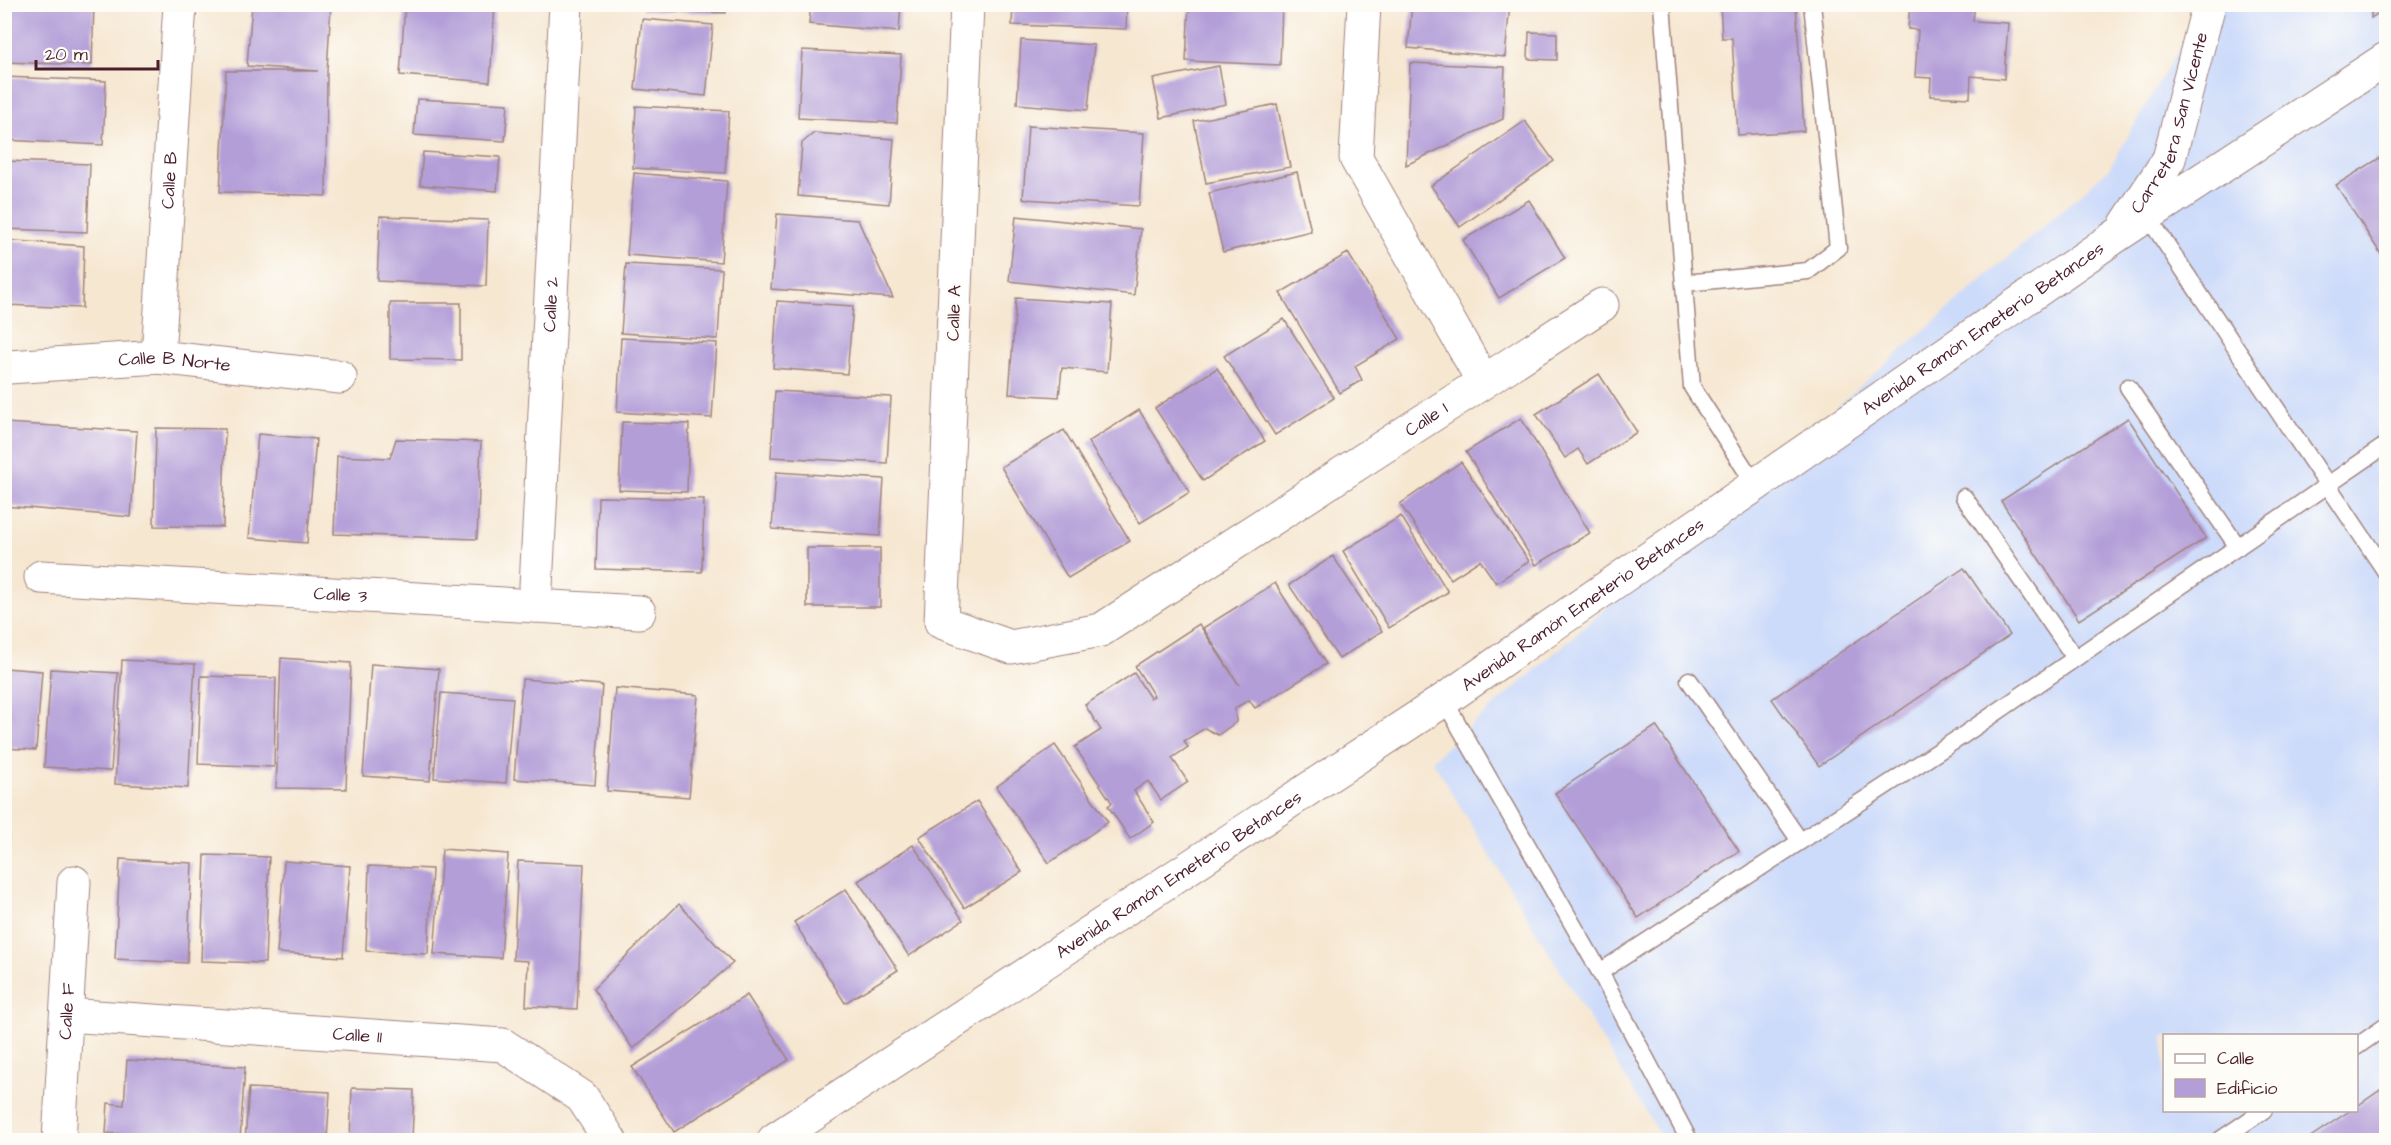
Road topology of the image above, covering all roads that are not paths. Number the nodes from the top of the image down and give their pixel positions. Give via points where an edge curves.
1 (180, 4) edge
2 (567, 4) edge
3 (967, 4) edge
4 (1364, 4) edge
5 (1662, 4) edge
6 (1812, 4) edge
7 (2209, 4) edge
8 (2386, 59) edge
9 (2148, 217) junction
10 (2119, 234) junction
11 (1685, 283) junction
12 (1602, 305) dead end
13 (158, 357) junction
14 (9, 367) dead end
15 (340, 377) dead end
16 (1483, 381) junction
17 (2128, 387) dead end
18 (2386, 445) edge
19 (2328, 485) junction
20 (1756, 486) junction
21 (1964, 497) dead end
22 (2238, 547) junction
23 (2386, 572) edge
24 (41, 577) dead end
25 (535, 606) junction
26 (639, 612) dead end
27 (1011, 647) joint
28 (2075, 658) junction
29 (1689, 681) dead end
30 (1444, 700) junction
31 (1800, 841) junction
32 (74, 882) dead end
33 (1600, 972) junction
34 (67, 1016) junction
35 (2386, 1026) edge
36 (2358, 1046) edge
37 (2261, 1112) edge
38 (59, 1140) edge
39 (610, 1140) edge
40 (774, 1140) edge
41 (1689, 1140) edge
42 (2220, 1140) edge

1 - 13 street, Calle B
2 - 25 street, Calle 2
3 - 27 street, Calle A via 942,622
4 - 16 street via 1356,158
5 - 11 lane
6 - 11 lane via 1838,248 1808,270
7 - 10 street, Carretera San Vicente via 2169,159
8 - 9 street, Avenida Ramón Emeterio Betances
9 - 10 street, Avenida Ramón Emeterio Betances
9 - 19 lane
10 - 20 street, Avenida Ramón Emeterio Betances
11 - 20 lane via 1692,387
12 - 16 street, Calle 1
13 - 14 street, Calle B Norte
13 - 15 street, Calle B Norte
16 - 27 street, Calle 1 via 1101,630
17 - 22 lane
18 - 19 lane
19 - 22 lane
19 - 23 lane
20 - 30 street, Avenida Ramón Emeterio Betances
21 - 28 lane
22 - 28 lane
24 - 25 street, Calle 3
25 - 26 street, Calle 3
28 - 31 lane
29 - 31 lane
30 - 33 lane
30 - 40 street, Avenida Ramón Emeterio Betances
31 - 33 lane
32 - 34 street, Calle F
33 - 41 lane
34 - 38 street, Calle F
34 - 39 street, Calle 11 via 502,1045 582,1097
35 - 36 lane
37 - 42 lane

